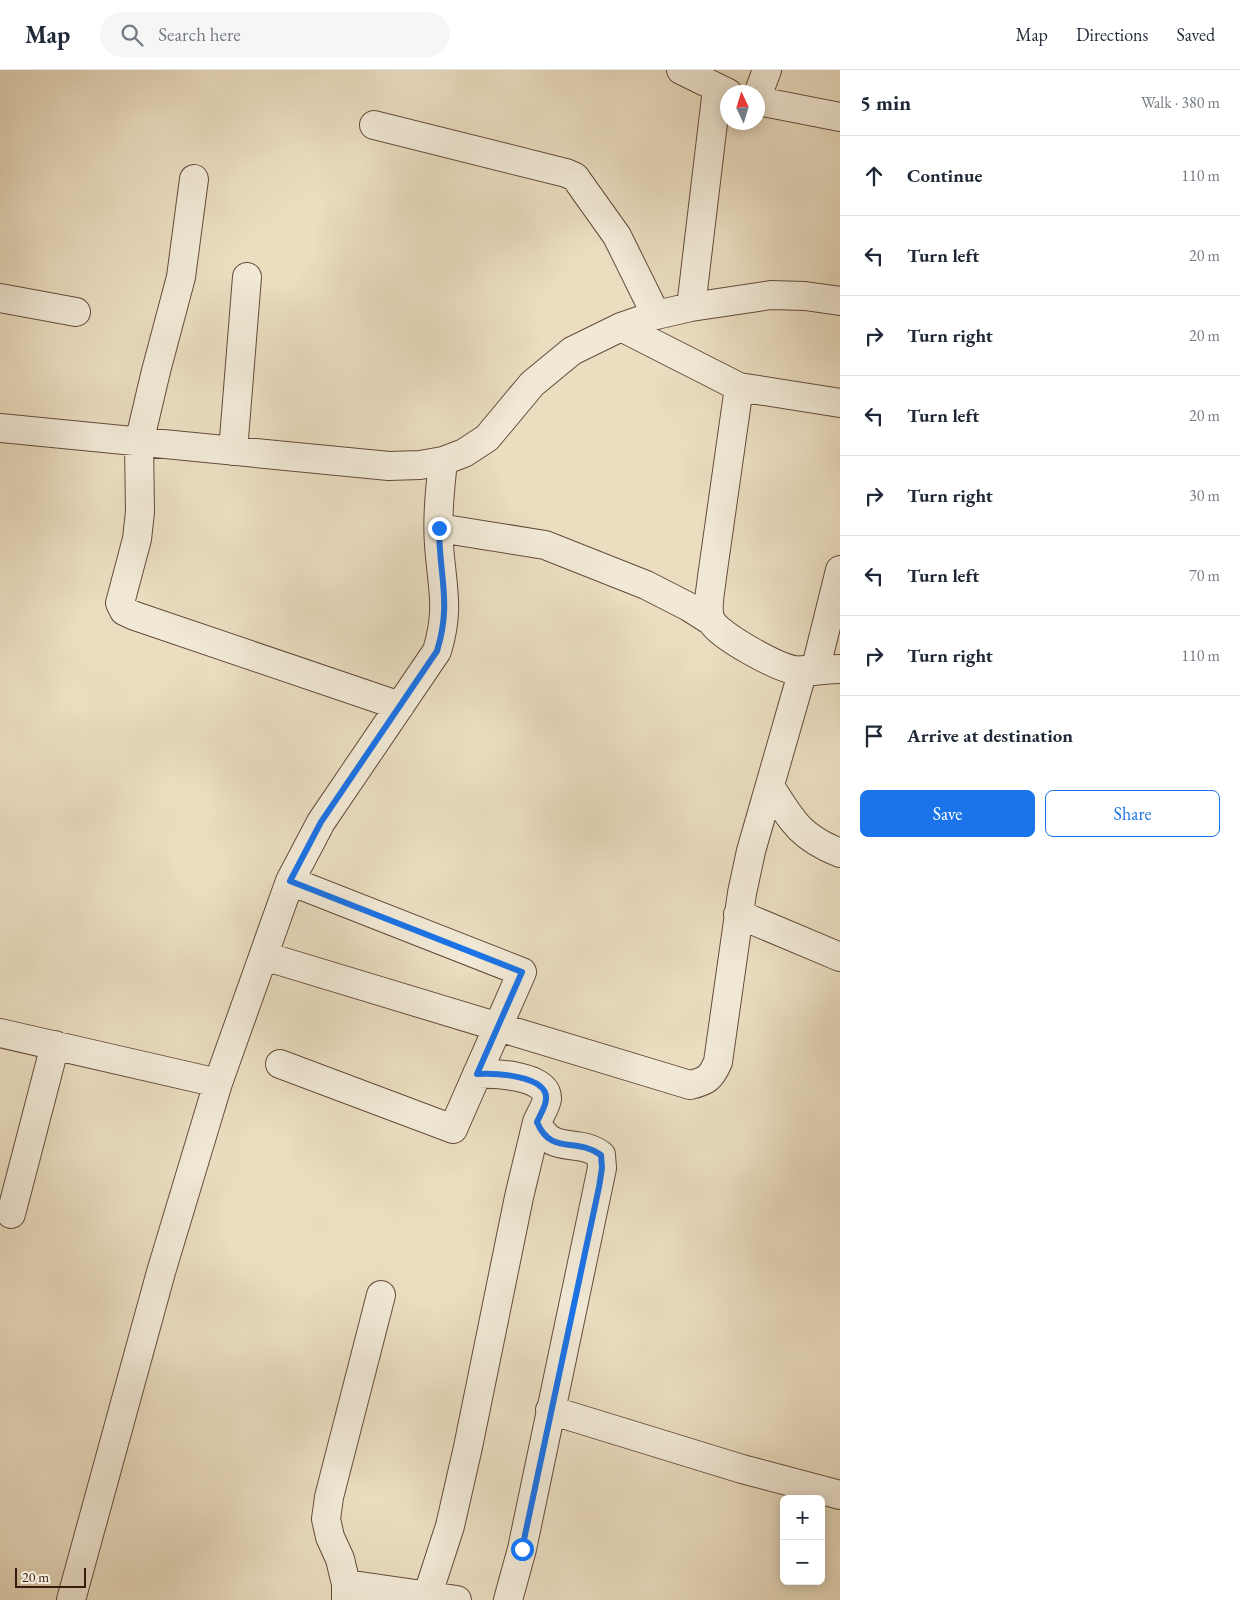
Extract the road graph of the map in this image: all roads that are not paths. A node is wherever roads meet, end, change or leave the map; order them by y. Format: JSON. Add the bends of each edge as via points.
{"nodes":[{"id":1,"x":681,"y":70,"type":"edge"},
{"id":2,"x":767,"y":70,"type":"edge"},
{"id":3,"x":761,"y":85,"type":"edge"},
{"id":4,"x":720,"y":90,"type":"edge"},
{"id":5,"x":765,"y":102,"type":"edge"},
{"id":6,"x":720,"y":105,"type":"edge"},
{"id":7,"x":840,"y":117,"type":"edge"},
{"id":8,"x":374,"y":125,"type":"dead end"},
{"id":9,"x":194,"y":179,"type":"dead end"},
{"id":10,"x":247,"y":277,"type":"dead end"},
{"id":11,"x":0,"y":298,"type":"edge"},
{"id":12,"x":840,"y":301,"type":"edge"},
{"id":13,"x":691,"y":307,"type":"junction"},
{"id":14,"x":76,"y":312,"type":"dead end"},
{"id":15,"x":656,"y":315,"type":"junction"},
{"id":16,"x":621,"y":327,"type":"junction"},
{"id":17,"x":739,"y":387,"type":"junction"},
{"id":18,"x":840,"y":404,"type":"edge"},
{"id":19,"x":0,"y":428,"type":"edge"},
{"id":20,"x":139,"y":443,"type":"junction"},
{"id":21,"x":232,"y":452,"type":"junction"},
{"id":22,"x":443,"y":461,"type":"junction"},
{"id":23,"x":439,"y":528,"type":"junction"},
{"id":24,"x":840,"y":570,"type":"edge"},
{"id":25,"x":711,"y":621,"type":"junction"},
{"id":26,"x":819,"y":670,"type":"edge"},
{"id":27,"x":400,"y":706,"type":"junction"},
{"id":28,"x":770,"y":786,"type":"junction"},
{"id":29,"x":840,"y":853,"type":"edge"},
{"id":30,"x":290,"y":881,"type":"junction"},
{"id":31,"x":738,"y":914,"type":"junction"},
{"id":32,"x":264,"y":956,"type":"junction"},
{"id":33,"x":840,"y":957,"type":"edge"},
{"id":34,"x":498,"y":1028,"type":"junction"},
{"id":35,"x":0,"y":1033,"type":"edge"},
{"id":36,"x":55,"y":1046,"type":"junction"},
{"id":37,"x":280,"y":1064,"type":"dead end"},
{"id":38,"x":477,"y":1074,"type":"junction"},
{"id":39,"x":218,"y":1083,"type":"junction"},
{"id":40,"x":537,"y":1122,"type":"junction"},
{"id":41,"x":11,"y":1214,"type":"dead end"},
{"id":42,"x":382,"y":1295,"type":"dead end"},
{"id":43,"x":550,"y":1410,"type":"junction"},
{"id":44,"x":840,"y":1495,"type":"edge"},
{"id":45,"x":346,"y":1592,"type":"edge"},
{"id":46,"x":427,"y":1598,"type":"edge"},
{"id":47,"x":71,"y":1600,"type":"edge"},
{"id":48,"x":457,"y":1600,"type":"edge"},
{"id":49,"x":508,"y":1600,"type":"edge"}],
"edges":[{"from":1,"to":4,"type":"street"},
{"from":2,"to":3,"type":"street"},
{"from":5,"to":7,"type":"street"},
{"from":6,"to":13,"type":"street"},
{"from":8,"to":15,"type":"street","via":[[575,177],[617,236]]},
{"from":9,"to":20,"type":"street","via":[[182,277]]},
{"from":10,"to":21,"type":"street"},
{"from":11,"to":14,"type":"street"},
{"from":12,"to":13,"type":"street","via":[[771,295]]},
{"from":13,"to":15,"type":"street"},
{"from":15,"to":16,"type":"street"},
{"from":16,"to":17,"type":"street"},
{"from":16,"to":22,"type":"street","via":[[572,351],[532,384],[487,438],[464,453]]},
{"from":17,"to":18,"type":"street"},
{"from":17,"to":25,"type":"street","via":[[712,577]]},
{"from":19,"to":20,"type":"street"},
{"from":20,"to":21,"type":"street"},
{"from":20,"to":27,"type":"street","via":[[140,512],[137,539],[121,593],[124,611]]},
{"from":21,"to":22,"type":"street","via":[[389,466]]},
{"from":22,"to":23,"type":"street"},
{"from":23,"to":25,"type":"street","via":[[545,545],[646,585]]},
{"from":23,"to":27,"type":"street","via":[[446,604],[444,627],[437,651]]},
{"from":24,"to":26,"type":"street"},
{"from":25,"to":26,"type":"street","via":[[718,630],[776,665]]},
{"from":26,"to":28,"type":"street"},
{"from":27,"to":30,"type":"street","via":[[321,822]]},
{"from":28,"to":29,"type":"street","via":[[798,828],[810,839]]},
{"from":28,"to":31,"type":"street","via":[[751,851]]},
{"from":30,"to":32,"type":"street"},
{"from":30,"to":34,"type":"street","via":[[522,972]]},
{"from":31,"to":33,"type":"street"},
{"from":31,"to":34,"type":"street","via":[[718,1062],[712,1077],[704,1082],[690,1084]]},
{"from":32,"to":34,"type":"street"},
{"from":32,"to":39,"type":"street"},
{"from":34,"to":38,"type":"street"},
{"from":35,"to":36,"type":"street"},
{"from":36,"to":39,"type":"street"},
{"from":36,"to":41,"type":"street"},
{"from":37,"to":38,"type":"street","via":[[453,1129]]},
{"from":38,"to":40,"type":"street","via":[[504,1075],[535,1082],[543,1088],[546,1099]]},
{"from":39,"to":47,"type":"street"},
{"from":40,"to":43,"type":"street","via":[[550,1141],[592,1149],[601,1155],[602,1168]]},
{"from":40,"to":46,"type":"street","via":[[450,1526]]},
{"from":42,"to":45,"type":"street","via":[[326,1519],[340,1559]]},
{"from":43,"to":44,"type":"street","via":[[742,1469]]},
{"from":43,"to":49,"type":"street","via":[[522,1549]]},
{"from":45,"to":46,"type":"street"},
{"from":46,"to":48,"type":"street"}]}
